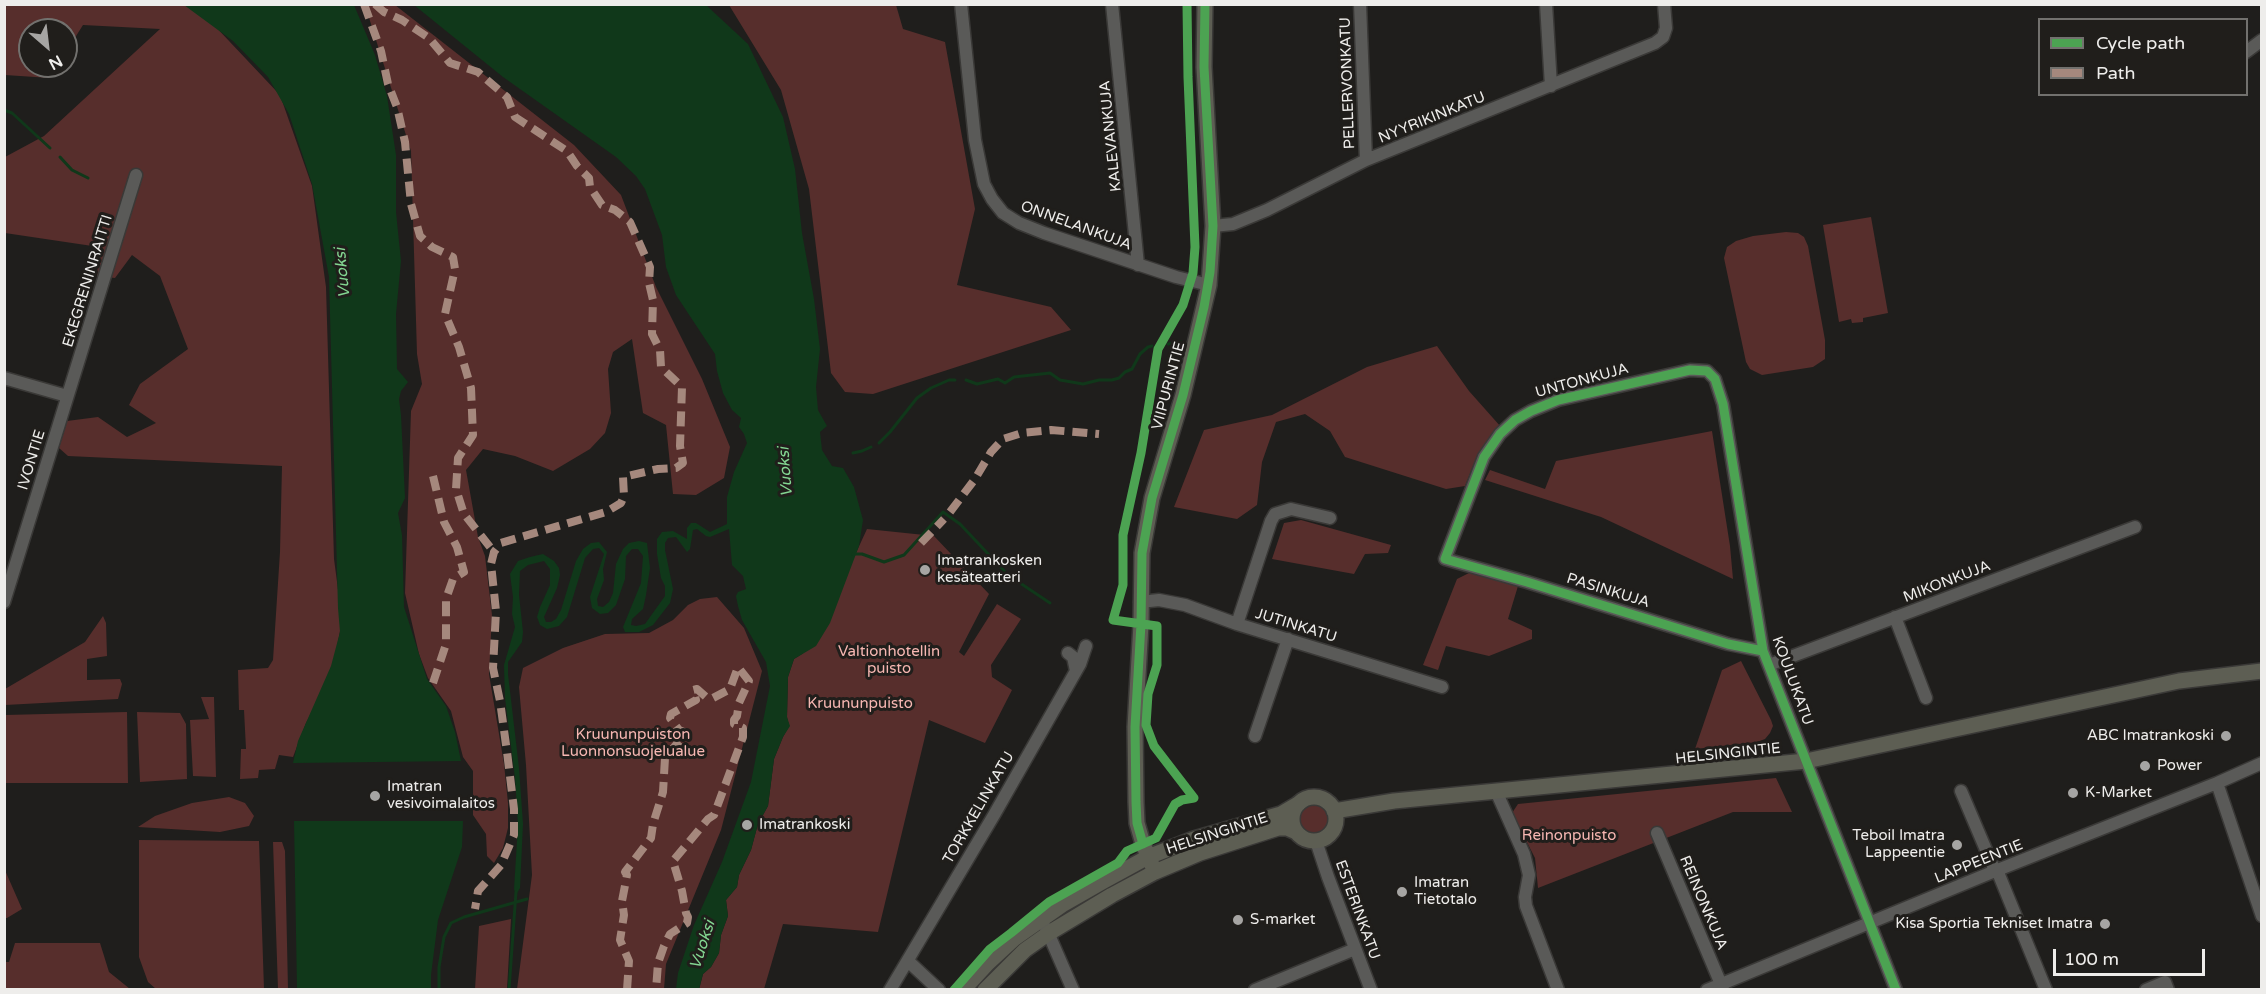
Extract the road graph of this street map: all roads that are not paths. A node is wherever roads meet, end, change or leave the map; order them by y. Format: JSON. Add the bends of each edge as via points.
{"nodes":[{"id":1,"x":961,"y":4,"type":"edge"},
{"id":2,"x":1112,"y":4,"type":"edge"},
{"id":3,"x":1205,"y":4,"type":"edge"},
{"id":4,"x":1360,"y":4,"type":"edge"},
{"id":5,"x":1546,"y":4,"type":"edge"},
{"id":6,"x":1664,"y":4,"type":"edge"},
{"id":7,"x":2262,"y":40,"type":"edge"},
{"id":8,"x":2248,"y":51,"type":"edge"},
{"id":9,"x":1551,"y":86,"type":"junction"},
{"id":10,"x":1366,"y":160,"type":"junction"},
{"id":11,"x":136,"y":175,"type":"dead end"},
{"id":12,"x":1213,"y":226,"type":"junction"},
{"id":13,"x":1138,"y":265,"type":"junction"},
{"id":14,"x":1209,"y":285,"type":"junction"},
{"id":15,"x":1707,"y":371,"type":"joint"},
{"id":16,"x":4,"y":378,"type":"edge"},
{"id":17,"x":67,"y":396,"type":"junction"},
{"id":18,"x":1330,"y":518,"type":"dead end"},
{"id":19,"x":2135,"y":527,"type":"dead end"},
{"id":20,"x":1445,"y":559,"type":"joint"},
{"id":21,"x":4,"y":602,"type":"edge"},
{"id":22,"x":1140,"y":602,"type":"junction"},
{"id":23,"x":1895,"y":617,"type":"junction"},
{"id":24,"x":1237,"y":624,"type":"junction"},
{"id":25,"x":1288,"y":639,"type":"junction"},
{"id":26,"x":1086,"y":646,"type":"dead end"},
{"id":27,"x":1763,"y":651,"type":"junction"},
{"id":28,"x":1068,"y":653,"type":"dead end"},
{"id":29,"x":1769,"y":665,"type":"junction"},
{"id":30,"x":1076,"y":671,"type":"junction"},
{"id":31,"x":2262,"y":671,"type":"edge"},
{"id":32,"x":1442,"y":687,"type":"dead end"},
{"id":33,"x":1926,"y":698,"type":"dead end"},
{"id":34,"x":1255,"y":736,"type":"dead end"},
{"id":35,"x":1806,"y":761,"type":"junction"},
{"id":36,"x":2262,"y":763,"type":"edge"},
{"id":37,"x":2217,"y":783,"type":"junction"},
{"id":38,"x":1496,"y":791,"type":"junction"},
{"id":39,"x":1961,"y":791,"type":"dead end"},
{"id":40,"x":1298,"y":804,"type":"junction"},
{"id":41,"x":1334,"y":811,"type":"junction"},
{"id":42,"x":1296,"y":832,"type":"junction"},
{"id":43,"x":1657,"y":833,"type":"dead end"},
{"id":44,"x":1316,"y":841,"type":"junction"},
{"id":45,"x":1148,"y":857,"type":"junction"},
{"id":46,"x":1996,"y":871,"type":"junction"},
{"id":47,"x":1155,"y":872,"type":"junction"},
{"id":48,"x":2262,"y":916,"type":"edge"},
{"id":49,"x":1040,"y":920,"type":"junction"},
{"id":50,"x":1870,"y":923,"type":"junction"},
{"id":51,"x":1049,"y":933,"type":"junction"},
{"id":52,"x":1355,"y":949,"type":"junction"},
{"id":53,"x":908,"y":962,"type":"junction"},
{"id":54,"x":1722,"y":987,"type":"edge"},
{"id":55,"x":890,"y":990,"type":"edge"},
{"id":56,"x":939,"y":990,"type":"edge"},
{"id":57,"x":963,"y":990,"type":"edge"},
{"id":58,"x":985,"y":990,"type":"edge"},
{"id":59,"x":1073,"y":990,"type":"edge"},
{"id":60,"x":1255,"y":990,"type":"edge"},
{"id":61,"x":1371,"y":990,"type":"edge"},
{"id":62,"x":1558,"y":990,"type":"edge"},
{"id":63,"x":1707,"y":990,"type":"edge"},
{"id":64,"x":1896,"y":990,"type":"edge"},
{"id":65,"x":2046,"y":990,"type":"edge"},
{"id":66,"x":2146,"y":990,"type":"edge"},
{"id":67,"x":2168,"y":990,"type":"edge"}],
"edges":[{"from":1,"to":13,"type":"street","name":"ONNELANKUJA","via":[[975,140],[984,184],[992,200],[1019,223]]},
{"from":2,"to":13,"type":"street","name":"KALEVANKUJA"},
{"from":3,"to":12,"type":"main road","name":"VIIPURINTIE","via":[[1204,67]]},
{"from":4,"to":10,"type":"street","name":"PELLERVONKATU"},
{"from":5,"to":9,"type":"street"},
{"from":6,"to":9,"type":"street","name":"NYYRIKINKATU","via":[[1663,37],[1655,43]]},
{"from":7,"to":8,"type":"street"},
{"from":9,"to":10,"type":"street","name":"NYYRIKINKATU"},
{"from":10,"to":12,"type":"street","name":"NYYRIKINKATU","via":[[1267,210],[1233,224]]},
{"from":11,"to":17,"type":"street","name":"EKEGRENINRAITTI"},
{"from":12,"to":14,"type":"main road","name":"VIIPURINTIE"},
{"from":13,"to":14,"type":"street","name":"ONNELANKUJA"},
{"from":14,"to":22,"type":"main road","name":"VIIPURINTIE","via":[[1184,394],[1145,527]]},
{"from":15,"to":20,"type":"street","name":"UNTONKUJA","via":[[1690,370],[1558,400],[1515,420],[1484,457]]},
{"from":15,"to":27,"type":"street","name":"KOULUKATU","via":[[1715,379],[1723,404]]},
{"from":16,"to":17,"type":"street"},
{"from":17,"to":21,"type":"street","name":"IVONTIE"},
{"from":18,"to":24,"type":"street","via":[[1291,508],[1275,514]]},
{"from":19,"to":23,"type":"street","name":"MIKONKUJA"},
{"from":20,"to":27,"type":"street","name":"PASINKUJA","via":[[1728,644]]},
{"from":22,"to":24,"type":"street","name":"JUTINKATU","via":[[1159,600],[1185,605]]},
{"from":22,"to":45,"type":"main road","name":"VIIPURINTIE","via":[[1136,802],[1137,823]]},
{"from":23,"to":29,"type":"street","name":"MIKONKUJA"},
{"from":23,"to":33,"type":"street"},
{"from":24,"to":25,"type":"street","name":"JUTINKATU"},
{"from":25,"to":32,"type":"street","name":"JUTINKATU"},
{"from":25,"to":34,"type":"street"},
{"from":26,"to":30,"type":"street","name":"TORKKELINKATU"},
{"from":27,"to":29,"type":"street","name":"KOULUKATU"},
{"from":28,"to":30,"type":"street"},
{"from":29,"to":35,"type":"street","name":"KOULUKATU"},
{"from":30,"to":53,"type":"street","name":"TORKKELINKATU"},
{"from":31,"to":35,"type":"main road","name":"HELSINGINTIE","via":[[2179,681]]},
{"from":35,"to":38,"type":"main road","name":"HELSINGINTIE"},
{"from":35,"to":50,"type":"street","name":"KOULUKATU"},
{"from":36,"to":37,"type":"street","name":"LAPPEENTIE"},
{"from":37,"to":46,"type":"street","name":"LAPPEENTIE"},
{"from":37,"to":48,"type":"street"},
{"from":38,"to":41,"type":"main road","name":"HELSINGINTIE"},
{"from":38,"to":62,"type":"street","via":[[1524,854],[1529,875],[1526,906]]},
{"from":39,"to":46,"type":"street"},
{"from":40,"to":41,"type":"main road","via":[[1315,797],[1327,801]]},
{"from":40,"to":42,"type":"main road","via":[[1292,821]]},
{"from":40,"to":45,"type":"main road","name":"HELSINGINTIE","via":[[1281,814]]},
{"from":41,"to":44,"type":"main road","via":[[1333,830]]},
{"from":42,"to":44,"type":"main road"},
{"from":42,"to":47,"type":"main road","name":"HELSINGINTIE","via":[[1287,828],[1269,830]]},
{"from":43,"to":54,"type":"street","name":"REINONKUJA"},
{"from":44,"to":52,"type":"street","name":"ESTERINKATU"},
{"from":45,"to":47,"type":"main road","name":"VIIPURINTIE"},
{"from":45,"to":49,"type":"main road","name":"HELSINGINTIE"},
{"from":46,"to":50,"type":"street","name":"LAPPEENTIE"},
{"from":46,"to":65,"type":"street"},
{"from":47,"to":51,"type":"main road","name":"HELSINGINTIE"},
{"from":49,"to":51,"type":"street"},
{"from":49,"to":57,"type":"main road","name":"HELSINGINTIE","via":[[988,963]]},
{"from":50,"to":54,"type":"street","name":"LAPPEENTIE"},
{"from":50,"to":64,"type":"street","name":"KOULUKATU"},
{"from":51,"to":58,"type":"main road","name":"HELSINGINTIE","via":[[1025,950]]},
{"from":51,"to":59,"type":"street"},
{"from":52,"to":60,"type":"street"},
{"from":52,"to":61,"type":"street","name":"ESTERINKATU"},
{"from":53,"to":55,"type":"street","name":"TORKKELINKATU"},
{"from":53,"to":56,"type":"street"},
{"from":54,"to":63,"type":"street","name":"LAPPEENTIE"},
{"from":66,"to":67,"type":"street","via":[[2165,982]]}]}
